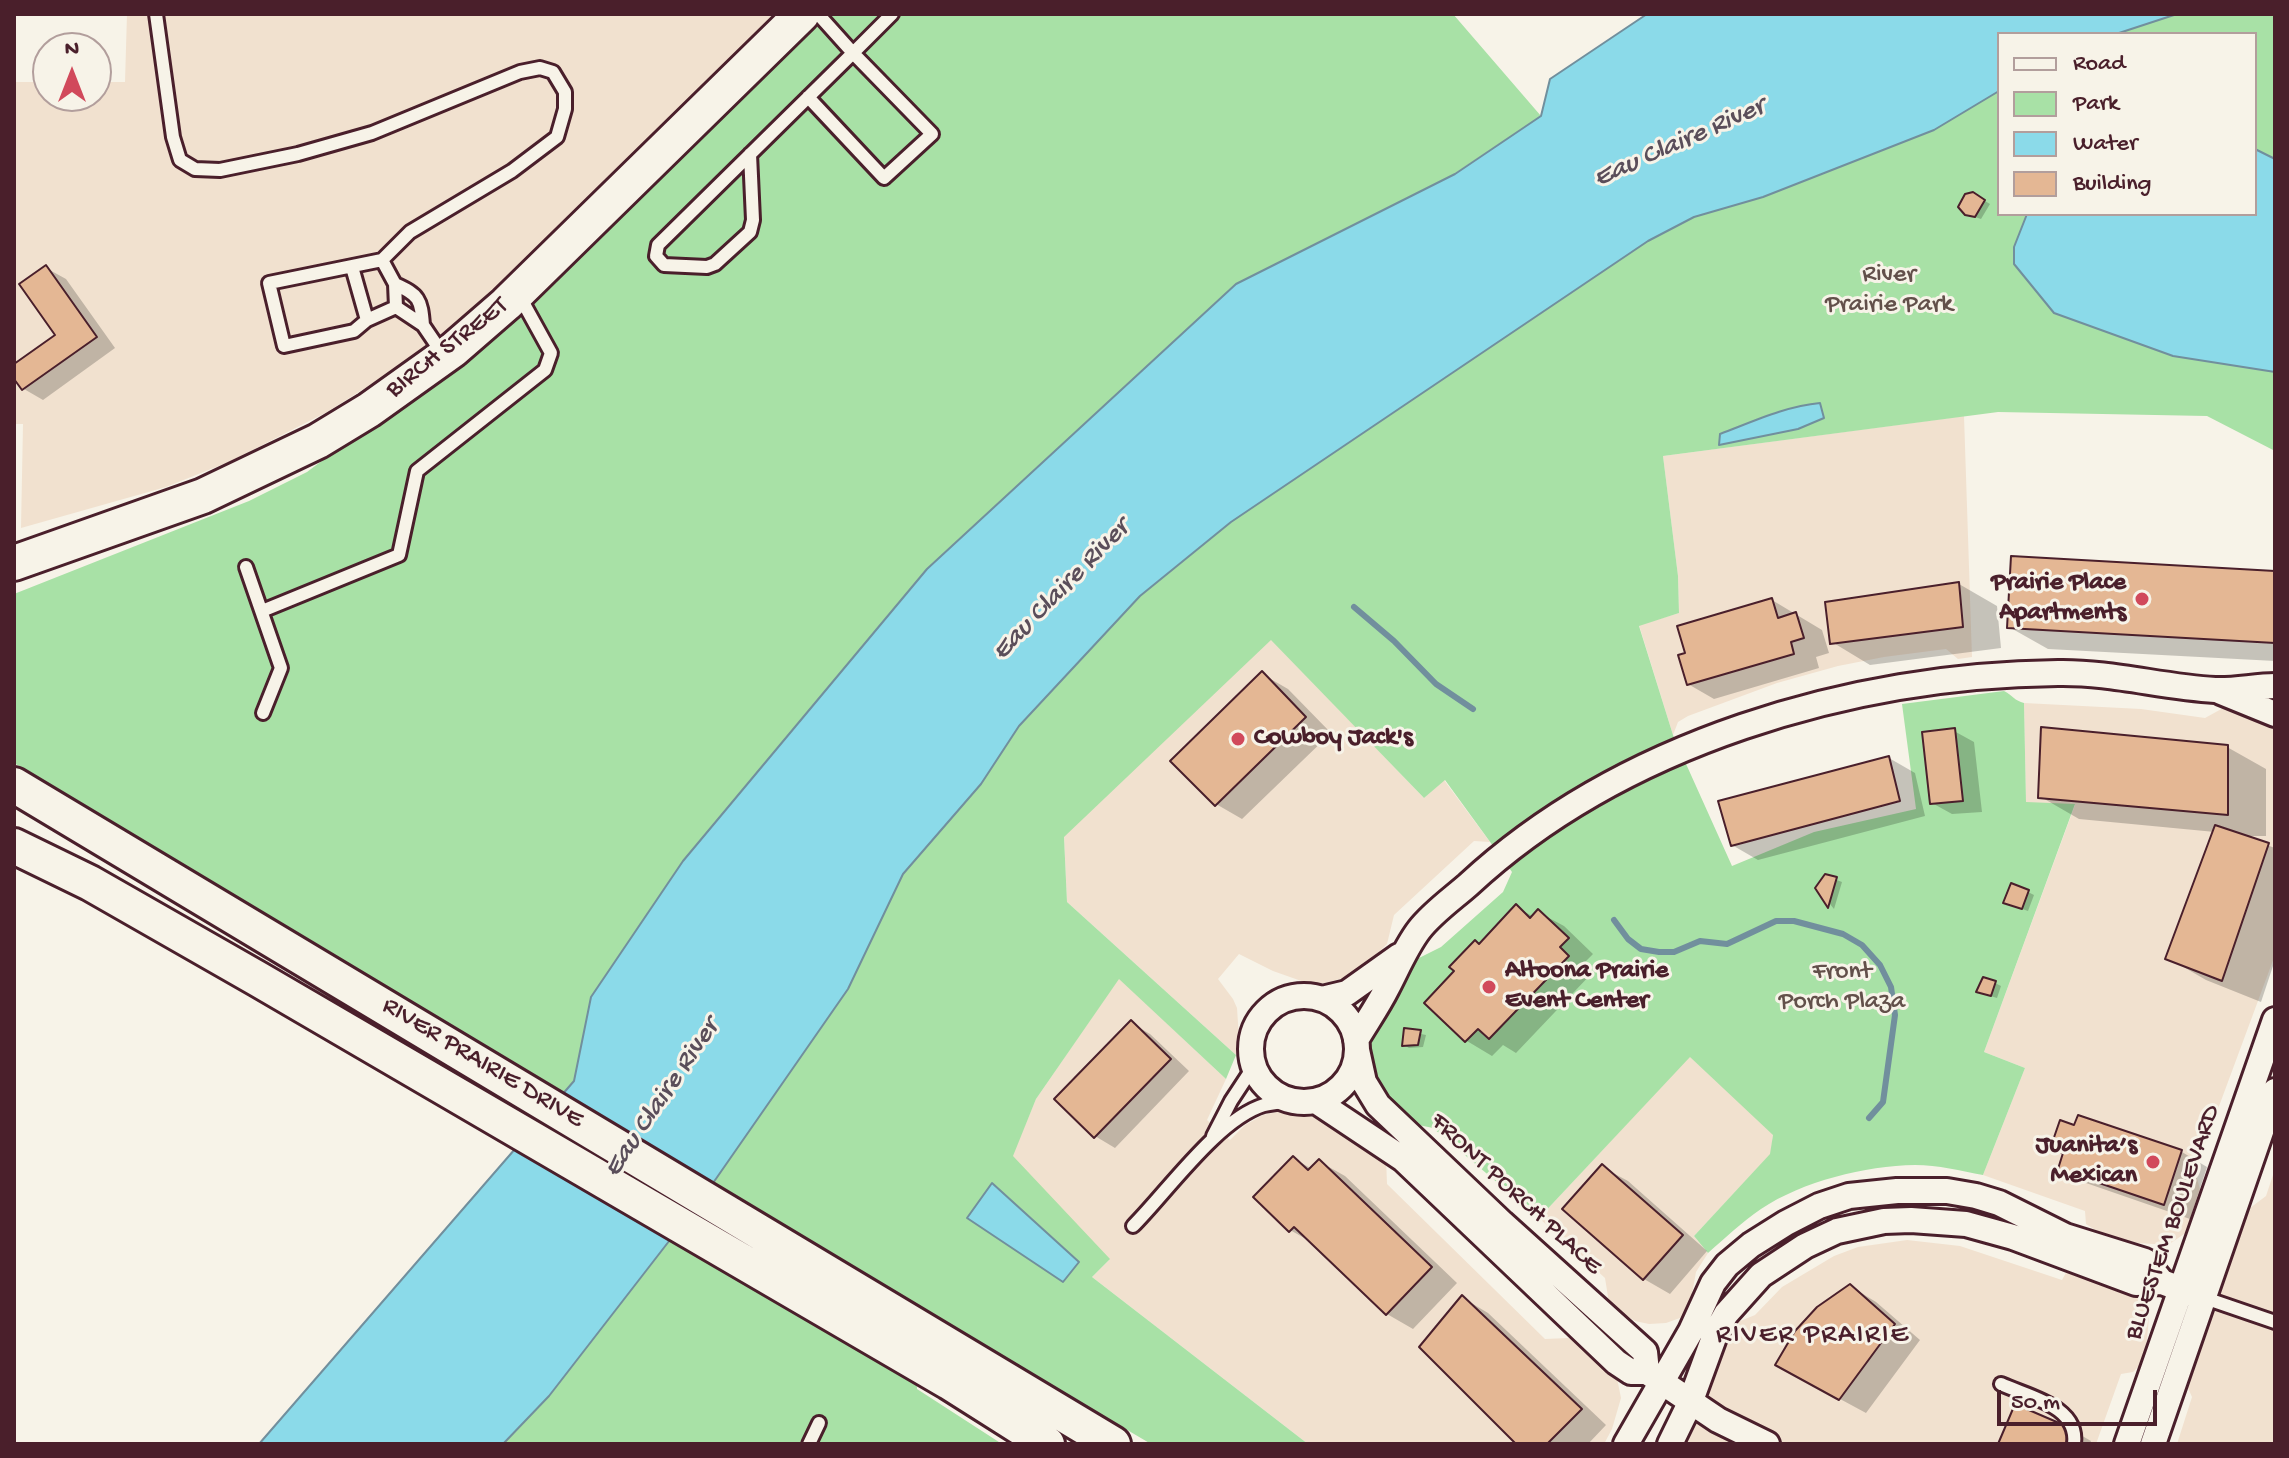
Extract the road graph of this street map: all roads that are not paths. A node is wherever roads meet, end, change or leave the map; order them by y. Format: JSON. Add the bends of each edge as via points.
{"nodes":[{"id":1,"x":156,"y":14,"type":"edge"},
{"id":2,"x":802,"y":14,"type":"edge"},
{"id":3,"x":818,"y":14,"type":"edge"},
{"id":4,"x":892,"y":14,"type":"edge"},
{"id":5,"x":853,"y":53,"type":"junction"},
{"id":6,"x":808,"y":97,"type":"junction"},
{"id":7,"x":750,"y":154,"type":"junction"},
{"id":8,"x":382,"y":260,"type":"junction"},
{"id":9,"x":352,"y":267,"type":"junction"},
{"id":10,"x":395,"y":284,"type":"junction"},
{"id":11,"x":518,"y":293,"type":"junction"},
{"id":12,"x":396,"y":307,"type":"junction"},
{"id":13,"x":367,"y":320,"type":"junction"},
{"id":14,"x":423,"y":325,"type":"junction"},
{"id":15,"x":445,"y":356,"type":"junction"},
{"id":16,"x":14,"y":563,"type":"edge"},
{"id":17,"x":246,"y":567,"type":"dead end"},
{"id":18,"x":262,"y":611,"type":"junction"},
{"id":19,"x":2275,"y":686,"type":"edge"},
{"id":20,"x":2215,"y":690,"type":"junction"},
{"id":21,"x":263,"y":713,"type":"dead end"},
{"id":22,"x":2275,"y":714,"type":"edge"},
{"id":23,"x":18,"y":791,"type":"edge"},
{"id":24,"x":14,"y":846,"type":"edge"},
{"id":25,"x":1408,"y":949,"type":"junction"},
{"id":26,"x":1322,"y":999,"type":"junction"},
{"id":27,"x":2275,"y":1020,"type":"edge"},
{"id":28,"x":1357,"y":1045,"type":"junction"},
{"id":29,"x":1254,"y":1066,"type":"junction"},
{"id":30,"x":2275,"y":1091,"type":"edge"},
{"id":31,"x":1306,"y":1101,"type":"junction"},
{"id":32,"x":1209,"y":1143,"type":"junction"},
{"id":33,"x":1133,"y":1226,"type":"dead end"},
{"id":34,"x":2171,"y":1286,"type":"junction"},
{"id":35,"x":2205,"y":1298,"type":"junction"},
{"id":36,"x":2275,"y":1322,"type":"edge"},
{"id":37,"x":957,"y":1369,"type":"junction"},
{"id":38,"x":1654,"y":1377,"type":"junction"},
{"id":39,"x":2001,"y":1384,"type":"dead end"},
{"id":40,"x":1690,"y":1403,"type":"junction"},
{"id":41,"x":819,"y":1423,"type":"dead end"},
{"id":42,"x":809,"y":1444,"type":"edge"},
{"id":43,"x":1047,"y":1444,"type":"edge"},
{"id":44,"x":1113,"y":1444,"type":"edge"},
{"id":45,"x":1626,"y":1444,"type":"edge"},
{"id":46,"x":1670,"y":1444,"type":"edge"},
{"id":47,"x":1767,"y":1444,"type":"edge"},
{"id":48,"x":2074,"y":1444,"type":"edge"},
{"id":49,"x":2127,"y":1444,"type":"edge"},
{"id":50,"x":2153,"y":1444,"type":"edge"}],
"edges":[{"from":1,"to":8,"type":"lane","via":[[173,137],[180,160],[195,169],[220,170],[298,154],[372,133],[520,72],[553,72],[565,92],[557,137],[512,171],[410,232]]},
{"from":2,"to":11,"type":"main road","name":"BIRCH STREET"},
{"from":3,"to":5,"type":"lane"},
{"from":4,"to":5,"type":"lane"},
{"from":5,"to":6,"type":"lane"},
{"from":5,"to":6,"type":"lane","via":[[932,134],[884,178]]},
{"from":6,"to":7,"type":"lane"},
{"from":7,"to":7,"type":"lane","via":[[658,245],[656,256],[664,265],[715,264],[750,232]]},
{"from":8,"to":9,"type":"lane"},
{"from":8,"to":10,"type":"lane"},
{"from":9,"to":13,"type":"lane"},
{"from":9,"to":13,"type":"lane","via":[[269,283],[284,346],[354,331]]},
{"from":10,"to":12,"type":"lane"},
{"from":10,"to":14,"type":"lane","via":[[421,302]]},
{"from":11,"to":15,"type":"main road","name":"BIRCH STREET"},
{"from":11,"to":18,"type":"lane","via":[[551,353],[545,370],[417,471],[399,555]]},
{"from":12,"to":13,"type":"lane"},
{"from":12,"to":14,"type":"lane"},
{"from":14,"to":15,"type":"lane"},
{"from":15,"to":16,"type":"main road","name":"BIRCH STREET","via":[[369,410],[262,469],[203,496]]},
{"from":17,"to":18,"type":"lane"},
{"from":18,"to":21,"type":"lane","via":[[281,668]]},
{"from":19,"to":20,"type":"street"},
{"from":20,"to":22,"type":"street"},
{"from":20,"to":25,"type":"street","via":[[2097,674],[2024,675],[1872,693],[1752,724],[1658,760],[1531,831],[1420,929]]},
{"from":23,"to":37,"type":"main road","name":"RIVER PRAIRIE DRIVE","via":[[279,942]]},
{"from":24,"to":37,"type":"main road","name":"RIVER PRAIRIE DRIVE","via":[[90,883]]},
{"from":25,"to":26,"type":"street","via":[[1356,988]]},
{"from":25,"to":28,"type":"street"},
{"from":26,"to":28,"type":"street","name":"FRONT PORCH PLACE","via":[[1345,1016]]},
{"from":26,"to":29,"type":"street","via":[[1296,997],[1269,1010],[1253,1035]]},
{"from":27,"to":34,"type":"street","name":"BLUESTEM BOULEVARD"},
{"from":28,"to":31,"type":"street","via":[[1354,1068],[1345,1082],[1332,1094]]},
{"from":28,"to":38,"type":"street","name":"FRONT PORCH PLACE","via":[[1369,1095],[1385,1113],[1645,1352]]},
{"from":29,"to":31,"type":"street","name":"FRONT PORCH PLACE","via":[[1270,1089]]},
{"from":29,"to":32,"type":"lane"},
{"from":30,"to":35,"type":"street","name":"BLUESTEM BOULEVARD"},
{"from":31,"to":32,"type":"lane","via":[[1263,1106]]},
{"from":31,"to":38,"type":"street","name":"FRONT PORCH PLACE","via":[[1403,1159],[1605,1353],[1631,1372]]},
{"from":32,"to":33,"type":"lane"},
{"from":34,"to":35,"type":"street"},
{"from":34,"to":38,"type":"street","via":[[2145,1261],[2065,1236],[1976,1196],[1947,1191],[1849,1196],[1786,1223],[1727,1265],[1691,1331]]},
{"from":34,"to":40,"type":"street","via":[[2136,1283],[1966,1224],[1884,1221],[1837,1231],[1781,1260],[1743,1293],[1716,1332]]},
{"from":34,"to":49,"type":"street","name":"BLUESTEM BOULEVARD"},
{"from":35,"to":36,"type":"lane"},
{"from":35,"to":50,"type":"street","name":"BLUESTEM BOULEVARD"},
{"from":37,"to":43,"type":"main road","name":"RIVER PRAIRIE DRIVE"},
{"from":37,"to":44,"type":"main road","name":"RIVER PRAIRIE DRIVE"},
{"from":38,"to":40,"type":"street","name":"FRONT PORCH PLACE"},
{"from":38,"to":45,"type":"street"},
{"from":39,"to":48,"type":"lane","via":[[2065,1413],[2073,1423]]},
{"from":40,"to":46,"type":"street"},
{"from":40,"to":47,"type":"street","name":"FRONT PORCH PLACE"},
{"from":41,"to":42,"type":"lane"}]}
